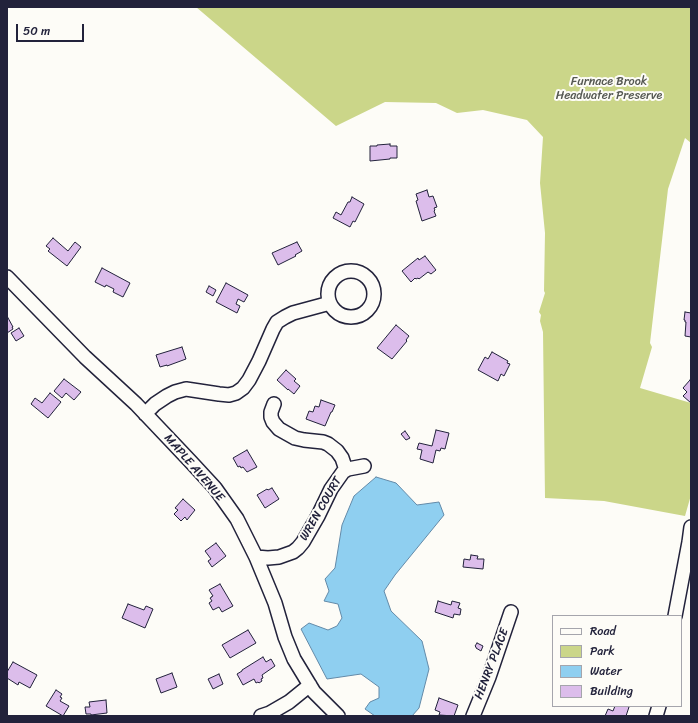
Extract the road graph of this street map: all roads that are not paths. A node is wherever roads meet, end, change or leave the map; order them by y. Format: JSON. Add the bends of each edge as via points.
{"nodes":[{"id":1,"x":7,"y":277,"type":"edge"},
{"id":2,"x":330,"y":303,"type":"dead end"},
{"id":3,"x":274,"y":404,"type":"dead end"},
{"id":4,"x":146,"y":414,"type":"junction"},
{"id":5,"x":364,"y":466,"type":"dead end"},
{"id":6,"x":346,"y":470,"type":"junction"},
{"id":7,"x":691,"y":527,"type":"edge"},
{"id":8,"x":256,"y":557,"type":"junction"},
{"id":9,"x":511,"y":612,"type":"dead end"},
{"id":10,"x":675,"y":615,"type":"edge"},
{"id":11,"x":310,"y":685,"type":"junction"},
{"id":12,"x":261,"y":716,"type":"edge"},
{"id":13,"x":338,"y":716,"type":"edge"},
{"id":14,"x":472,"y":716,"type":"edge"}],
"edges":[{"from":1,"to":4,"type":"street","name":"MAPLE AVENUE","via":[[85,357]]},
{"from":2,"to":4,"type":"street","via":[[293,313],[278,322],[249,380],[236,393],[229,395],[186,390],[175,392],[155,404]]},
{"from":3,"to":6,"type":"street","via":[[271,416],[279,429],[295,438],[328,444],[342,458]]},
{"from":4,"to":8,"type":"street","name":"MAPLE AVENUE","via":[[215,488],[237,519]]},
{"from":5,"to":6,"type":"street","name":"WREN COURT"},
{"from":6,"to":8,"type":"street","name":"WREN COURT","via":[[331,489],[298,548],[279,556]]},
{"from":7,"to":10,"type":"street"},
{"from":8,"to":11,"type":"street","name":"MAPLE AVENUE","via":[[294,659]]},
{"from":9,"to":14,"type":"street","name":"HENRY PLACE","via":[[489,677]]},
{"from":11,"to":12,"type":"street","via":[[289,702]]},
{"from":11,"to":13,"type":"street","name":"MAPLE AVENUE"}]}
